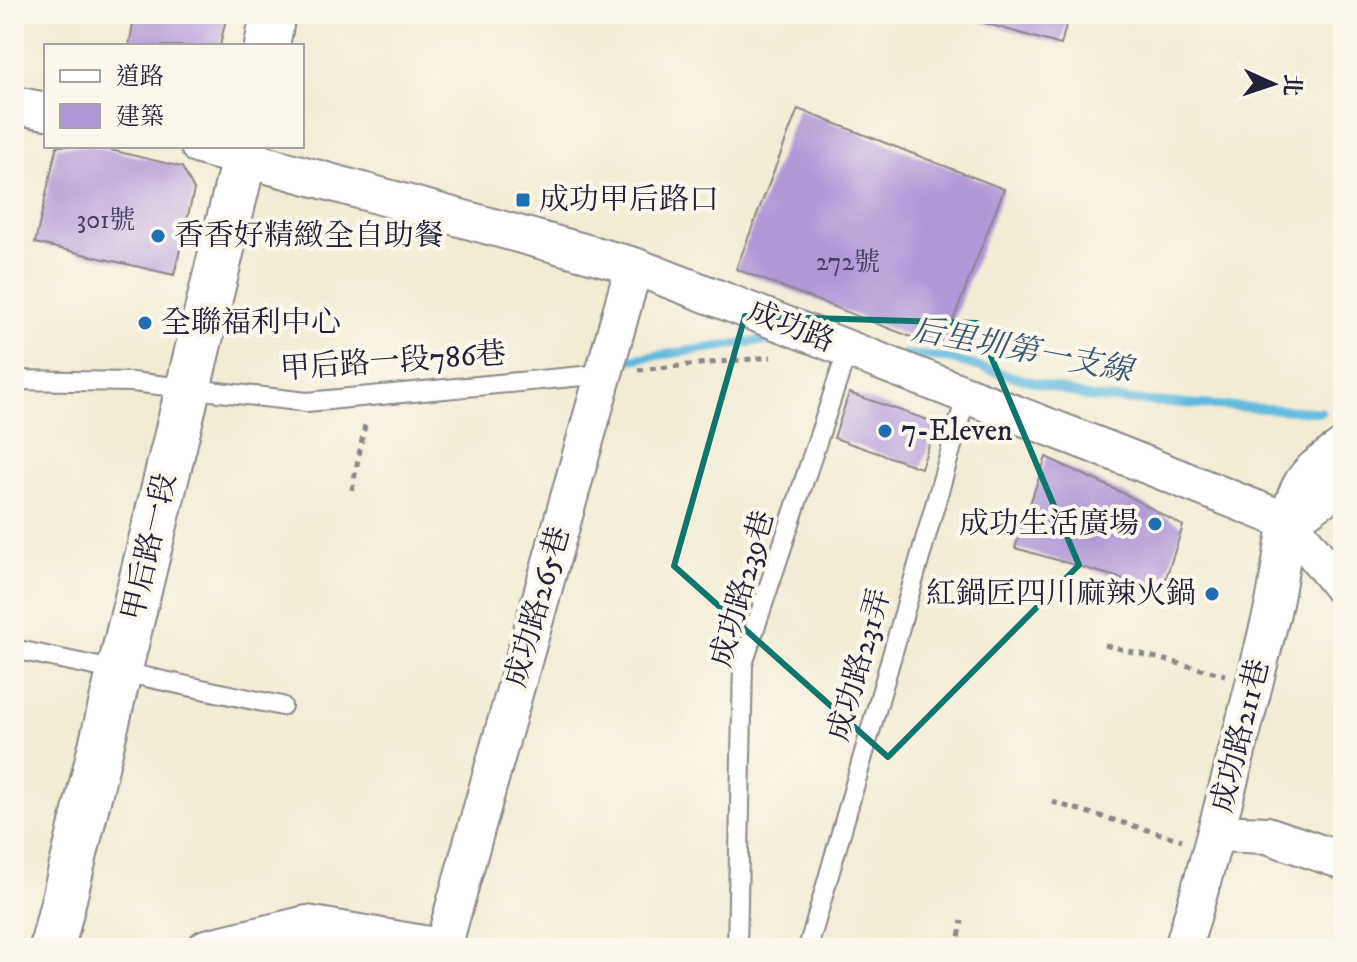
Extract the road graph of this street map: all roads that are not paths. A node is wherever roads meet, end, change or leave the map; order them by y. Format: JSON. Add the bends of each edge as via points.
{"nodes":[{"id":1,"x":273,"y":14,"type":"edge"},
{"id":2,"x":267,"y":44,"type":"edge"},
{"id":3,"x":14,"y":105,"type":"edge"},
{"id":4,"x":44,"y":111,"type":"edge"},
{"id":5,"x":212,"y":148,"type":"edge"},
{"id":6,"x":246,"y":153,"type":"edge"},
{"id":7,"x":634,"y":266,"type":"junction"},
{"id":8,"x":848,"y":349,"type":"junction"},
{"id":9,"x":604,"y":374,"type":"junction"},
{"id":10,"x":14,"y":380,"type":"edge"},
{"id":11,"x":186,"y":391,"type":"junction"},
{"id":12,"x":966,"y":397,"type":"junction"},
{"id":13,"x":1343,"y":447,"type":"edge"},
{"id":14,"x":1343,"y":484,"type":"edge"},
{"id":15,"x":1289,"y":522,"type":"junction"},
{"id":16,"x":1343,"y":589,"type":"edge"},
{"id":17,"x":14,"y":649,"type":"edge"},
{"id":18,"x":121,"y":672,"type":"junction"},
{"id":19,"x":282,"y":706,"type":"dead end"},
{"id":20,"x":1215,"y":841,"type":"junction"},
{"id":21,"x":1343,"y":861,"type":"edge"},
{"id":22,"x":227,"y":945,"type":"edge"},
{"id":23,"x":52,"y":948,"type":"edge"},
{"id":24,"x":445,"y":948,"type":"edge"},
{"id":25,"x":737,"y":948,"type":"edge"},
{"id":26,"x":808,"y":948,"type":"edge"},
{"id":27,"x":1183,"y":948,"type":"edge"}],
"edges":[{"from":1,"to":2,"type":"main road"},
{"from":3,"to":4,"type":"street"},
{"from":5,"to":6,"type":"street","name":"成功路"},
{"from":6,"to":7,"type":"street","name":"成功路"},
{"from":6,"to":11,"type":"main road","name":"甲后路一段"},
{"from":7,"to":8,"type":"street","name":"成功路"},
{"from":7,"to":9,"type":"street","name":"成功路265巷"},
{"from":8,"to":12,"type":"street","name":"成功路"},
{"from":8,"to":25,"type":"lane","name":"成功路239巷","via":[[743,664]]},
{"from":9,"to":11,"type":"lane","name":"甲后路一段786巷","via":[[307,402]]},
{"from":9,"to":24,"type":"street","name":"成功路265巷"},
{"from":10,"to":11,"type":"lane","name":"甲后路一段786巷","via":[[132,382]]},
{"from":11,"to":18,"type":"main road","name":"甲后路一段"},
{"from":12,"to":15,"type":"street","name":"成功路"},
{"from":12,"to":26,"type":"lane","name":"成功路231弄"},
{"from":13,"to":15,"type":"street","name":"成功路211巷","via":[[1307,474]]},
{"from":14,"to":15,"type":"street"},
{"from":15,"to":16,"type":"street","name":"成功路"},
{"from":15,"to":20,"type":"street","name":"成功路211巷","via":[[1281,578]]},
{"from":17,"to":18,"type":"lane"},
{"from":18,"to":19,"type":"lane"},
{"from":18,"to":23,"type":"main road","name":"甲后路一段"},
{"from":20,"to":21,"type":"street","via":[[1267,835]]},
{"from":20,"to":27,"type":"street","name":"成功路211巷"},
{"from":22,"to":24,"type":"street","via":[[307,924]]}]}
